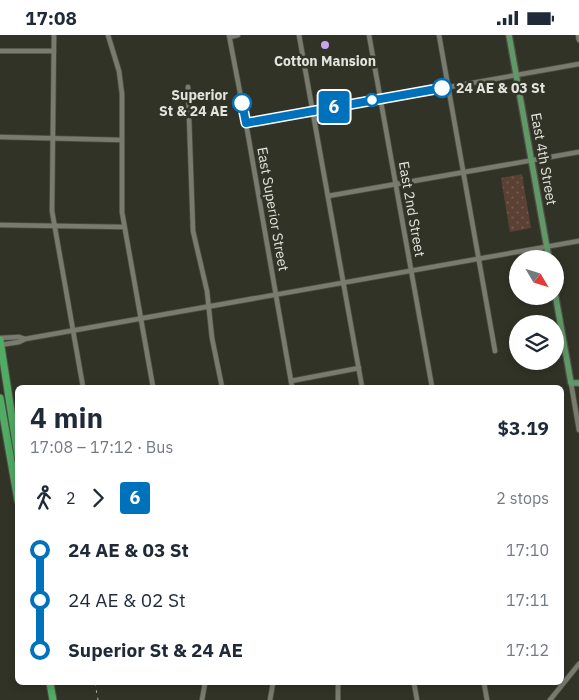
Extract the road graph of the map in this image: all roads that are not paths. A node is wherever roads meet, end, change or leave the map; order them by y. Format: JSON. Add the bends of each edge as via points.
{"nodes":[{"id":1,"x":54,"y":35,"type":"edge"},
{"id":2,"x":108,"y":35,"type":"edge"},
{"id":3,"x":238,"y":35,"type":"edge"},
{"id":4,"x":299,"y":35,"type":"edge"},
{"id":5,"x":369,"y":35,"type":"edge"},
{"id":6,"x":439,"y":35,"type":"edge"},
{"id":7,"x":509,"y":35,"type":"edge"},
{"id":8,"x":578,"y":35,"type":"edge"},
{"id":9,"x":229,"y":36,"type":"edge"},
{"id":10,"x":579,"y":40,"type":"edge"},
{"id":11,"x":0,"y":51,"type":"edge"},
{"id":12,"x":54,"y":51,"type":"junction"},
{"id":13,"x":579,"y":64,"type":"edge"},
{"id":14,"x":516,"y":75,"type":"junction"},
{"id":15,"x":188,"y":87,"type":"dead end"},
{"id":16,"x":448,"y":87,"type":"junction"},
{"id":17,"x":380,"y":99,"type":"junction"},
{"id":18,"x":313,"y":110,"type":"junction"},
{"id":19,"x":246,"y":123,"type":"junction"},
{"id":20,"x":0,"y":137,"type":"edge"},
{"id":21,"x":53,"y":138,"type":"junction"},
{"id":22,"x":122,"y":139,"type":"junction"},
{"id":23,"x":579,"y":152,"type":"edge"},
{"id":24,"x":531,"y":161,"type":"junction"},
{"id":25,"x":464,"y":173,"type":"junction"},
{"id":26,"x":396,"y":184,"type":"junction"},
{"id":27,"x":328,"y":197,"type":"junction"},
{"id":28,"x":0,"y":225,"type":"edge"},
{"id":29,"x":54,"y":225,"type":"junction"},
{"id":30,"x":124,"y":227,"type":"junction"},
{"id":31,"x":579,"y":241,"type":"edge"},
{"id":32,"x":547,"y":246,"type":"junction"},
{"id":33,"x":548,"y":250,"type":"edge"},
{"id":34,"x":479,"y":259,"type":"junction"},
{"id":35,"x":411,"y":270,"type":"junction"},
{"id":36,"x":344,"y":283,"type":"junction"},
{"id":37,"x":276,"y":295,"type":"junction"},
{"id":38,"x":557,"y":305,"type":"edge"},
{"id":39,"x":209,"y":306,"type":"junction"},
{"id":40,"x":141,"y":319,"type":"junction"},
{"id":41,"x":73,"y":331,"type":"junction"},
{"id":42,"x":0,"y":342,"type":"edge"},
{"id":43,"x":495,"y":351,"type":"dead end"},
{"id":44,"x":359,"y":368,"type":"junction"},
{"id":45,"x":291,"y":381,"type":"junction"},
{"id":46,"x":571,"y":383,"type":"junction"},
{"id":47,"x":579,"y":383,"type":"edge"},
{"id":48,"x":83,"y":385,"type":"edge"},
{"id":49,"x":153,"y":385,"type":"edge"},
{"id":50,"x":222,"y":385,"type":"edge"},
{"id":51,"x":292,"y":385,"type":"edge"},
{"id":52,"x":362,"y":385,"type":"edge"},
{"id":53,"x":432,"y":385,"type":"edge"},
{"id":54,"x":0,"y":397,"type":"edge"},
{"id":55,"x":579,"y":430,"type":"edge"},
{"id":56,"x":15,"y":437,"type":"edge"},
{"id":57,"x":15,"y":482,"type":"edge"},
{"id":58,"x":579,"y":664,"type":"edge"},
{"id":59,"x":564,"y":683,"type":"edge"},
{"id":60,"x":50,"y":685,"type":"edge"},
{"id":61,"x":205,"y":685,"type":"edge"},
{"id":62,"x":273,"y":685,"type":"edge"},
{"id":63,"x":338,"y":685,"type":"edge"},
{"id":64,"x":414,"y":685,"type":"edge"},
{"id":65,"x":484,"y":685,"type":"edge"},
{"id":66,"x":562,"y":685,"type":"edge"},
{"id":67,"x":53,"y":700,"type":"edge"},
{"id":68,"x":202,"y":700,"type":"edge"},
{"id":69,"x":270,"y":700,"type":"edge"},
{"id":70,"x":338,"y":700,"type":"edge"},
{"id":71,"x":416,"y":700,"type":"edge"},
{"id":72,"x":488,"y":700,"type":"edge"},
{"id":73,"x":550,"y":700,"type":"edge"}],
"edges":[{"from":1,"to":12,"type":"street"},
{"from":2,"to":22,"type":"street","via":[[121,80]]},
{"from":3,"to":9,"type":"street"},
{"from":4,"to":18,"type":"street"},
{"from":5,"to":17,"type":"street","name":"East 2nd Street"},
{"from":6,"to":16,"type":"street"},
{"from":7,"to":14,"type":"main road","name":"East 4th Street"},
{"from":8,"to":10,"type":"street"},
{"from":9,"to":19,"type":"street","name":"East Superior Street"},
{"from":11,"to":12,"type":"street"},
{"from":12,"to":21,"type":"street"},
{"from":13,"to":14,"type":"street"},
{"from":14,"to":16,"type":"street"},
{"from":14,"to":24,"type":"main road","name":"East 4th Street"},
{"from":15,"to":39,"type":"street","via":[[193,225]]},
{"from":16,"to":17,"type":"street"},
{"from":16,"to":25,"type":"street"},
{"from":17,"to":18,"type":"street"},
{"from":17,"to":26,"type":"street","name":"East 2nd Street"},
{"from":18,"to":19,"type":"street"},
{"from":18,"to":27,"type":"street"},
{"from":19,"to":37,"type":"street","name":"East Superior Street"},
{"from":20,"to":21,"type":"street"},
{"from":21,"to":22,"type":"street"},
{"from":21,"to":29,"type":"street"},
{"from":22,"to":30,"type":"street"},
{"from":23,"to":24,"type":"street"},
{"from":24,"to":25,"type":"street"},
{"from":24,"to":32,"type":"main road","name":"East 4th Street"},
{"from":25,"to":26,"type":"street"},
{"from":25,"to":34,"type":"street"},
{"from":26,"to":27,"type":"street"},
{"from":26,"to":35,"type":"street","name":"East 2nd Street"},
{"from":27,"to":36,"type":"street"},
{"from":28,"to":29,"type":"street"},
{"from":29,"to":30,"type":"street"},
{"from":29,"to":41,"type":"street"},
{"from":30,"to":40,"type":"street"},
{"from":31,"to":32,"type":"street"},
{"from":32,"to":33,"type":"main road","name":"East 4th Street"},
{"from":32,"to":34,"type":"street"},
{"from":34,"to":35,"type":"street"},
{"from":34,"to":43,"type":"street"},
{"from":35,"to":36,"type":"street"},
{"from":35,"to":53,"type":"street","name":"East 2nd Street"},
{"from":36,"to":37,"type":"street"},
{"from":36,"to":44,"type":"street"},
{"from":37,"to":39,"type":"street"},
{"from":37,"to":45,"type":"street","name":"East Superior Street"},
{"from":38,"to":46,"type":"main road"},
{"from":39,"to":40,"type":"street"},
{"from":39,"to":50,"type":"street"},
{"from":40,"to":41,"type":"street"},
{"from":40,"to":49,"type":"street"},
{"from":41,"to":42,"type":"street","via":[[25,339],[19,343]]},
{"from":41,"to":48,"type":"street"},
{"from":42,"to":56,"type":"highway"},
{"from":44,"to":45,"type":"street"},
{"from":44,"to":52,"type":"street"},
{"from":45,"to":51,"type":"street","name":"East Superior Street"},
{"from":46,"to":47,"type":"main road"},
{"from":46,"to":55,"type":"street"},
{"from":54,"to":57,"type":"highway"},
{"from":58,"to":59,"type":"street"},
{"from":60,"to":67,"type":"highway"},
{"from":61,"to":68,"type":"street"},
{"from":62,"to":69,"type":"street"},
{"from":63,"to":70,"type":"street"},
{"from":64,"to":71,"type":"street"},
{"from":65,"to":72,"type":"street"},
{"from":66,"to":73,"type":"street"}]}
